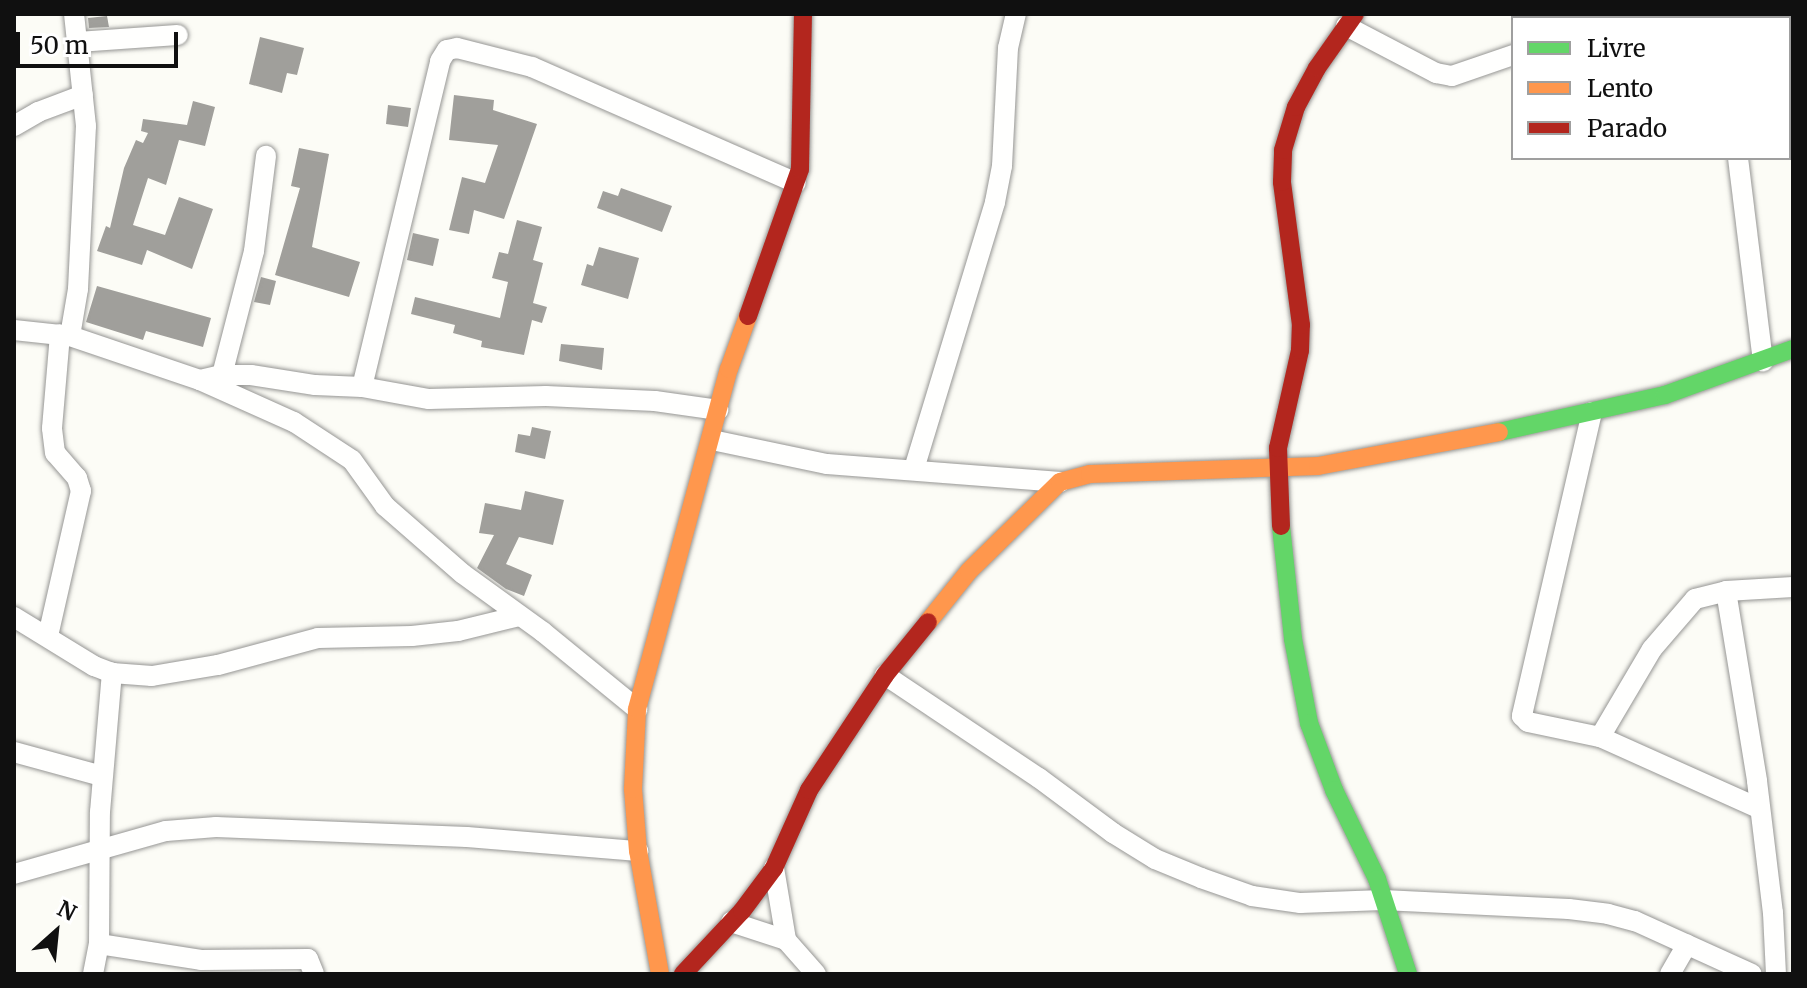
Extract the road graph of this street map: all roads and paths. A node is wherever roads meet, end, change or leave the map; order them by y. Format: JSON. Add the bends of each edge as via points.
{"nodes":[{"id":1,"x":74,"y":14,"type":"edge"},
{"id":2,"x":803,"y":14,"type":"edge"},
{"id":3,"x":1016,"y":14,"type":"edge"},
{"id":4,"x":1350,"y":20,"type":"edge"},
{"id":5,"x":178,"y":35,"type":"dead end"},
{"id":6,"x":77,"y":42,"type":"junction"},
{"id":7,"x":1511,"y":56,"type":"edge"},
{"id":8,"x":83,"y":95,"type":"junction"},
{"id":9,"x":14,"y":126,"type":"edge"},
{"id":10,"x":266,"y":156,"type":"dead end"},
{"id":11,"x":1738,"y":160,"type":"edge"},
{"id":12,"x":796,"y":183,"type":"junction"},
{"id":13,"x":14,"y":330,"type":"edge"},
{"id":14,"x":65,"y":335,"type":"junction"},
{"id":15,"x":1793,"y":349,"type":"edge"},
{"id":16,"x":1763,"y":361,"type":"junction"},
{"id":17,"x":222,"y":375,"type":"junction"},
{"id":18,"x":251,"y":375,"type":"junction"},
{"id":19,"x":200,"y":380,"type":"junction"},
{"id":20,"x":362,"y":387,"type":"junction"},
{"id":21,"x":246,"y":401,"type":"junction"},
{"id":22,"x":718,"y":410,"type":"junction"},
{"id":23,"x":1592,"y":412,"type":"junction"},
{"id":24,"x":712,"y":440,"type":"junction"},
{"id":25,"x":1278,"y":468,"type":"junction"},
{"id":26,"x":914,"y":469,"type":"junction"},
{"id":27,"x":1060,"y":482,"type":"junction"},
{"id":28,"x":1793,"y":587,"type":"edge"},
{"id":29,"x":1726,"y":591,"type":"junction"},
{"id":30,"x":519,"y":616,"type":"junction"},
{"id":31,"x":14,"y":617,"type":"edge"},
{"id":32,"x":48,"y":636,"type":"junction"},
{"id":33,"x":112,"y":673,"type":"junction"},
{"id":34,"x":885,"y":675,"type":"junction"},
{"id":35,"x":637,"y":709,"type":"junction"},
{"id":36,"x":1600,"y":737,"type":"junction"},
{"id":37,"x":14,"y":752,"type":"edge"},
{"id":38,"x":102,"y":776,"type":"junction"},
{"id":39,"x":1760,"y":809,"type":"junction"},
{"id":40,"x":98,"y":848,"type":"junction"},
{"id":41,"x":638,"y":851,"type":"junction"},
{"id":42,"x":774,"y":868,"type":"junction"},
{"id":43,"x":14,"y":874,"type":"edge"},
{"id":44,"x":1383,"y":900,"type":"junction"},
{"id":45,"x":731,"y":922,"type":"junction"},
{"id":46,"x":786,"y":940,"type":"junction"},
{"id":47,"x":99,"y":944,"type":"junction"},
{"id":48,"x":1687,"y":945,"type":"junction"},
{"id":49,"x":93,"y":974,"type":"edge"},
{"id":50,"x":314,"y":974,"type":"edge"},
{"id":51,"x":660,"y":974,"type":"edge"},
{"id":52,"x":683,"y":974,"type":"edge"},
{"id":53,"x":816,"y":974,"type":"edge"},
{"id":54,"x":1408,"y":974,"type":"edge"},
{"id":55,"x":1670,"y":974,"type":"edge"},
{"id":56,"x":1752,"y":974,"type":"edge"},
{"id":57,"x":1776,"y":974,"type":"edge"}],
"edges":[{"from":1,"to":6,"type":"street"},
{"from":2,"to":12,"type":"street","via":[[803,115]]},
{"from":3,"to":26,"type":"street","via":[[1008,48],[995,202]]},
{"from":4,"to":7,"type":"street","via":[[1436,73],[1452,76]]},
{"from":4,"to":25,"type":"street","via":[[1296,107],[1283,150],[1282,182],[1301,325]]},
{"from":5,"to":6,"type":"street"},
{"from":6,"to":8,"type":"street"},
{"from":8,"to":9,"type":"street"},
{"from":8,"to":14,"type":"street","via":[[78,289]]},
{"from":10,"to":17,"type":"street","via":[[254,251]]},
{"from":11,"to":16,"type":"street"},
{"from":12,"to":20,"type":"street","via":[[532,67],[447,50],[440,61]]},
{"from":12,"to":22,"type":"street","via":[[752,298]]},
{"from":13,"to":14,"type":"street"},
{"from":14,"to":19,"type":"street"},
{"from":14,"to":32,"type":"street","via":[[52,428],[55,453],[77,478],[81,491]]},
{"from":15,"to":16,"type":"street"},
{"from":16,"to":23,"type":"street","via":[[1665,395]]},
{"from":17,"to":18,"type":"street"},
{"from":17,"to":19,"type":"street"},
{"from":18,"to":20,"type":"street"},
{"from":18,"to":21,"type":"street"},
{"from":19,"to":21,"type":"street"},
{"from":20,"to":22,"type":"street","via":[[429,399],[546,396]]},
{"from":21,"to":30,"type":"street","via":[[294,422],[352,460],[385,506]]},
{"from":22,"to":24,"type":"street"},
{"from":23,"to":25,"type":"street","via":[[1318,466]]},
{"from":23,"to":36,"type":"street","via":[[1522,716],[1528,722]]},
{"from":24,"to":26,"type":"street","via":[[827,464]]},
{"from":24,"to":35,"type":"street","via":[[687,514]]},
{"from":25,"to":27,"type":"street","via":[[1090,474]]},
{"from":25,"to":44,"type":"street","via":[[1293,639],[1309,723]]},
{"from":26,"to":27,"type":"street"},
{"from":27,"to":34,"type":"street","via":[[969,571]]},
{"from":28,"to":29,"type":"street"},
{"from":29,"to":36,"type":"street","via":[[1705,594],[1689,605],[1652,649]]},
{"from":29,"to":39,"type":"street"},
{"from":30,"to":33,"type":"street","via":[[458,631],[318,638],[218,665],[152,676]]},
{"from":30,"to":35,"type":"street"},
{"from":31,"to":32,"type":"street"},
{"from":32,"to":33,"type":"street"},
{"from":33,"to":38,"type":"street"},
{"from":34,"to":42,"type":"street","via":[[809,790]]},
{"from":34,"to":44,"type":"street","via":[[1155,859],[1252,896],[1300,903]]},
{"from":35,"to":41,"type":"street","via":[[633,789]]},
{"from":36,"to":39,"type":"street"},
{"from":37,"to":38,"type":"street"},
{"from":38,"to":40,"type":"street"},
{"from":39,"to":57,"type":"street"},
{"from":40,"to":41,"type":"street","via":[[166,831],[216,827],[467,837]]},
{"from":40,"to":43,"type":"street"},
{"from":40,"to":47,"type":"street"},
{"from":41,"to":51,"type":"street"},
{"from":42,"to":45,"type":"street"},
{"from":42,"to":46,"type":"street"},
{"from":44,"to":48,"type":"street","via":[[1608,914]]},
{"from":44,"to":54,"type":"street"},
{"from":45,"to":46,"type":"street"},
{"from":45,"to":52,"type":"street"},
{"from":46,"to":53,"type":"street"},
{"from":47,"to":49,"type":"street"},
{"from":47,"to":50,"type":"street","via":[[201,960],[308,959]]},
{"from":48,"to":55,"type":"street"},
{"from":48,"to":56,"type":"street"}]}
